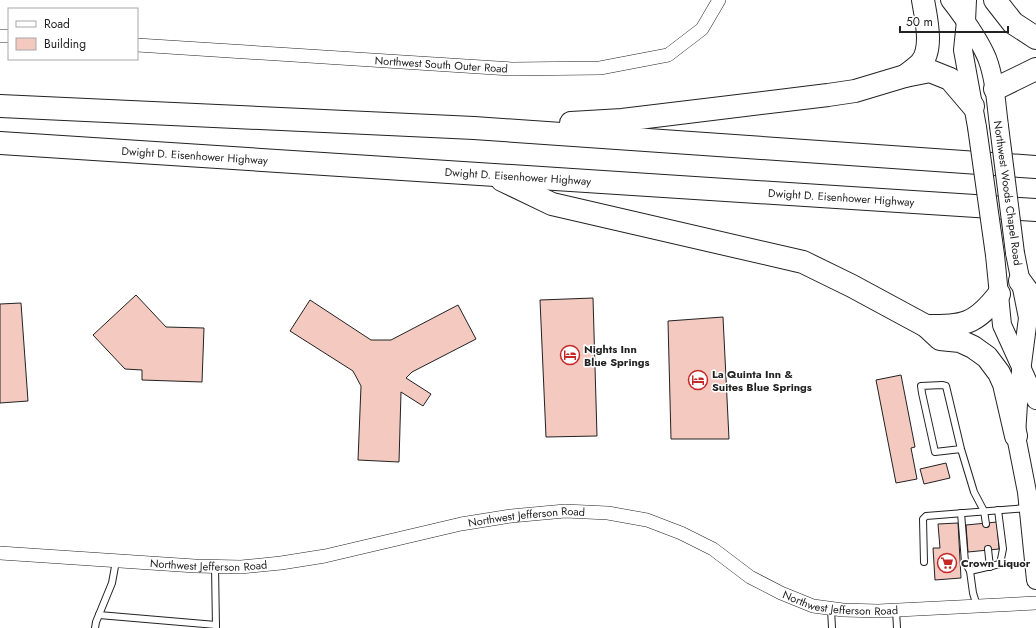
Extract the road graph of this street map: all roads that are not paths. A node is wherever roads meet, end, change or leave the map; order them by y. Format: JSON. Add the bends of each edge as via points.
{"nodes":[{"id":1,"x":719,"y":0,"type":"edge"},
{"id":2,"x":923,"y":0,"type":"edge"},
{"id":3,"x":950,"y":0,"type":"edge"},
{"id":4,"x":967,"y":0,"type":"edge"},
{"id":5,"x":995,"y":0,"type":"edge"},
{"id":6,"x":966,"y":21,"type":"junction"},
{"id":7,"x":1036,"y":38,"type":"edge"},
{"id":8,"x":138,"y":45,"type":"edge"},
{"id":9,"x":1036,"y":69,"type":"edge"},
{"id":10,"x":905,"y":76,"type":"junction"},
{"id":11,"x":995,"y":89,"type":"junction"},
{"id":12,"x":0,"y":106,"type":"edge"},
{"id":13,"x":975,"y":116,"type":"junction"},
{"id":14,"x":474,"y":128,"type":"junction"},
{"id":15,"x":0,"y":143,"type":"edge"},
{"id":16,"x":1036,"y":167,"type":"edge"},
{"id":17,"x":492,"y":175,"type":"junction"},
{"id":18,"x":1036,"y":210,"type":"edge"},
{"id":19,"x":1020,"y":281,"type":"junction"},
{"id":20,"x":999,"y":294,"type":"junction"},
{"id":21,"x":1036,"y":303,"type":"edge"},
{"id":22,"x":926,"y":326,"type":"junction"},
{"id":23,"x":1022,"y":369,"type":"junction"},
{"id":24,"x":1036,"y":400,"type":"edge"},
{"id":25,"x":1016,"y":436,"type":"junction"},
{"id":26,"x":961,"y":449,"type":"junction"},
{"id":27,"x":1029,"y":508,"type":"junction"},
{"id":28,"x":998,"y":510,"type":"junction"},
{"id":29,"x":984,"y":511,"type":"junction"},
{"id":30,"x":961,"y":513,"type":"junction"},
{"id":31,"x":986,"y":524,"type":"dead end"},
{"id":32,"x":988,"y":549,"type":"dead end"},
{"id":33,"x":0,"y":553,"type":"edge"},
{"id":34,"x":116,"y":561,"type":"junction"},
{"id":35,"x":924,"y":562,"type":"dead end"},
{"id":36,"x":215,"y":566,"type":"junction"},
{"id":37,"x":990,"y":567,"type":"junction"},
{"id":38,"x":970,"y":571,"type":"junction"},
{"id":39,"x":1036,"y":580,"type":"edge"},
{"id":40,"x":1036,"y":603,"type":"edge"},
{"id":41,"x":977,"y":606,"type":"junction"},
{"id":42,"x":831,"y":608,"type":"junction"},
{"id":43,"x":896,"y":609,"type":"junction"},
{"id":44,"x":99,"y":615,"type":"junction"},
{"id":45,"x":216,"y":626,"type":"edge"},
{"id":46,"x":95,"y":628,"type":"edge"},
{"id":47,"x":832,"y":628,"type":"edge"},
{"id":48,"x":897,"y":628,"type":"edge"}],
"edges":[{"from":1,"to":8,"type":"street","name":"Northwest South Outer Road","via":[[702,29],[668,55],[600,68],[512,70]]},
{"from":2,"to":10,"type":"highway","via":[[928,34],[926,54],[921,63]]},
{"from":3,"to":6,"type":"main road","name":"Northwest Woods Chapel Road"},
{"from":4,"to":6,"type":"main road","name":"Northwest Woods Chapel Road"},
{"from":5,"to":7,"type":"highway","via":[[1013,23]]},
{"from":6,"to":11,"type":"main road","name":"Northwest Woods Chapel Road","via":[[987,58]]},
{"from":6,"to":13,"type":"main road","name":"Northwest Woods Chapel Road","via":[[963,50]]},
{"from":9,"to":11,"type":"highway"},
{"from":10,"to":13,"type":"highway","via":[[930,71],[950,79]]},
{"from":10,"to":14,"type":"highway","via":[[855,91],[622,120]]},
{"from":11,"to":19,"type":"main road","name":"Northwest Woods Chapel Road","bridge":true},
{"from":12,"to":14,"type":"highway"},
{"from":13,"to":20,"type":"main road","name":"Northwest Woods Chapel Road","bridge":true,"via":[[996,255]]},
{"from":14,"to":16,"type":"highway"},
{"from":15,"to":17,"type":"highway","name":"Dwight D. Eisenhower Highway"},
{"from":17,"to":18,"type":"highway","name":"Dwight D. Eisenhower Highway"},
{"from":17,"to":22,"type":"highway","via":[[552,204],[803,262]]},
{"from":19,"to":21,"type":"highway"},
{"from":19,"to":23,"type":"main road","name":"Northwest Woods Chapel Road","via":[[1028,318]]},
{"from":20,"to":22,"type":"highway","via":[[987,310],[970,321],[953,326]]},
{"from":20,"to":23,"type":"main road","name":"Northwest Woods Chapel Road","via":[[1002,326]]},
{"from":22,"to":25,"type":"highway","via":[[940,339],[960,341],[987,357],[1004,384]]},
{"from":23,"to":24,"type":"main road","name":"Northwest Woods Chapel Road"},
{"from":23,"to":25,"type":"main road","name":"Northwest Woods Chapel Road"},
{"from":25,"to":27,"type":"main road","name":"Northwest Woods Chapel Road"},
{"from":26,"to":26,"type":"lane","via":[[946,386],[921,386],[935,452]]},
{"from":26,"to":29,"type":"lane","via":[[974,492]]},
{"from":27,"to":28,"type":"lane"},
{"from":27,"to":39,"type":"main road","name":"Northwest Woods Chapel Road"},
{"from":28,"to":29,"type":"lane"},
{"from":28,"to":37,"type":"lane","via":[[1002,550],[1000,564]]},
{"from":29,"to":30,"type":"lane"},
{"from":29,"to":31,"type":"lane"},
{"from":30,"to":35,"type":"lane","via":[[926,516],[923,519]]},
{"from":30,"to":38,"type":"lane","via":[[965,562]]},
{"from":32,"to":37,"type":"lane"},
{"from":33,"to":34,"type":"street","name":"Northwest Jefferson Road"},
{"from":34,"to":36,"type":"street","name":"Northwest Jefferson Road"},
{"from":34,"to":44,"type":"lane","via":[[112,583]]},
{"from":36,"to":42,"type":"street","name":"Northwest Jefferson Road","via":[[241,567],[325,556],[461,524],[511,516],[565,512],[608,513],[647,520],[681,533],[713,549],[750,577],[781,593],[813,606]]},
{"from":36,"to":45,"type":"lane"},
{"from":37,"to":38,"type":"lane"},
{"from":38,"to":41,"type":"lane"},
{"from":40,"to":41,"type":"street","name":"Northwest Jefferson Road"},
{"from":41,"to":43,"type":"street","name":"Northwest Jefferson Road"},
{"from":42,"to":43,"type":"street","name":"Northwest Jefferson Road","via":[[878,611]]},
{"from":42,"to":47,"type":"lane"},
{"from":43,"to":48,"type":"lane"},
{"from":44,"to":45,"type":"lane"},
{"from":44,"to":46,"type":"lane"}]}
